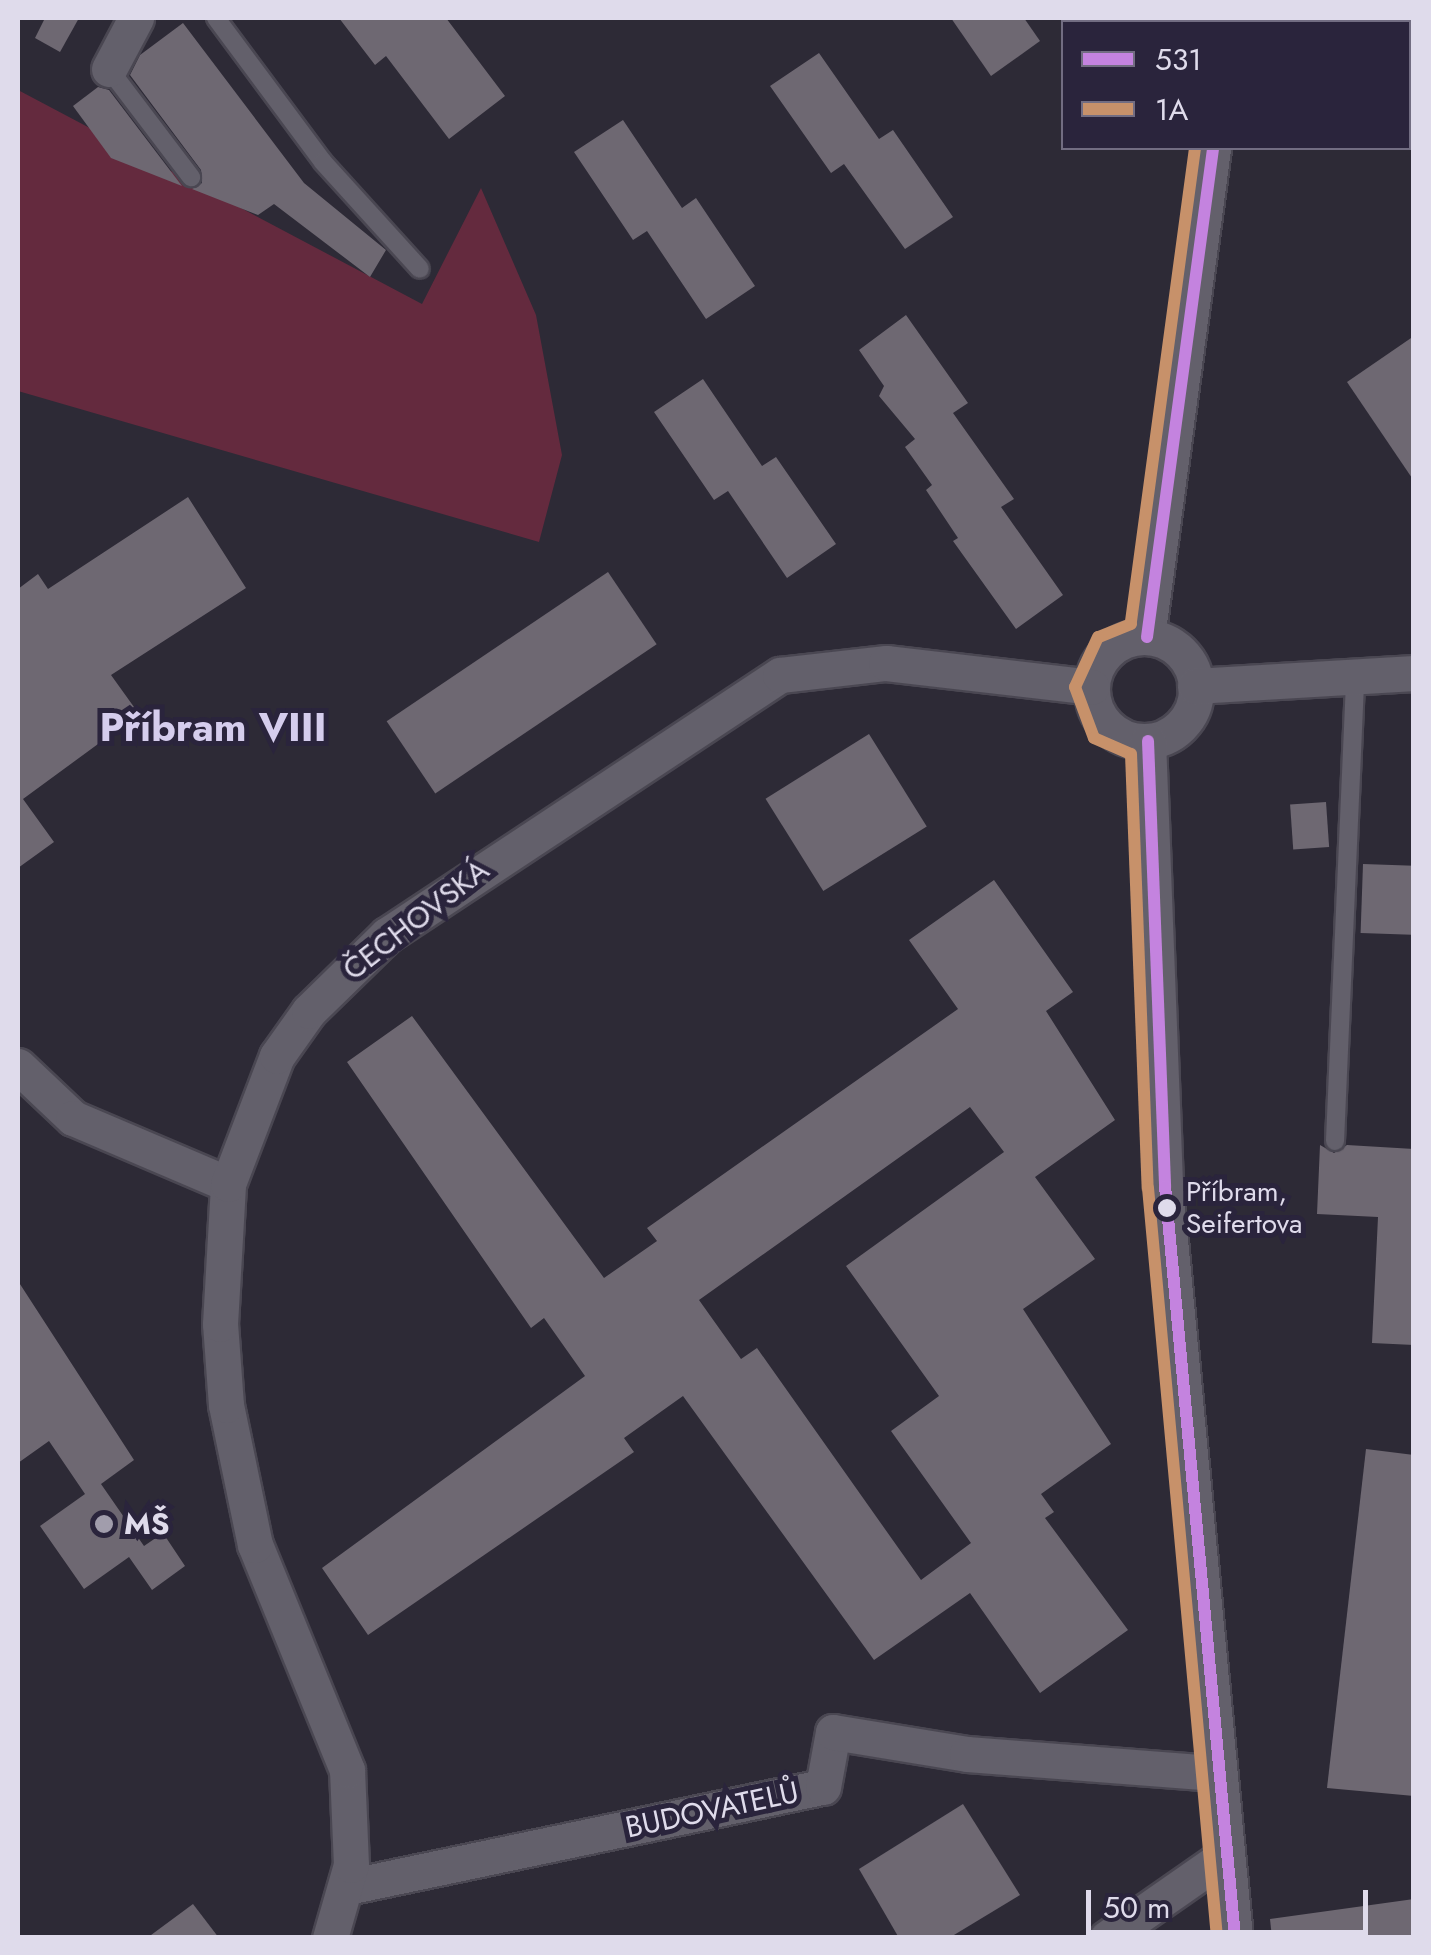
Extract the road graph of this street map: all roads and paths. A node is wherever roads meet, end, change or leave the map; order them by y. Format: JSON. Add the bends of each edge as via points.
{"nodes":[{"id":1,"x":136,"y":18,"type":"edge"},
{"id":2,"x":216,"y":18,"type":"edge"},
{"id":3,"x":109,"y":69,"type":"joint"},
{"id":4,"x":1213,"y":150,"type":"edge"},
{"id":5,"x":191,"y":177,"type":"dead end"},
{"id":6,"x":420,"y":269,"type":"dead end"},
{"id":7,"x":1148,"y":637,"type":"junction"},
{"id":8,"x":1414,"y":673,"type":"edge"},
{"id":9,"x":1355,"y":677,"type":"junction"},
{"id":10,"x":1196,"y":686,"type":"junction"},
{"id":11,"x":1092,"y":687,"type":"junction"},
{"id":12,"x":1148,"y":741,"type":"junction"},
{"id":13,"x":18,"y":1066,"type":"edge"},
{"id":14,"x":1335,"y":1141,"type":"dead end"},
{"id":15,"x":228,"y":1184,"type":"junction"},
{"id":16,"x":1215,"y":1773,"type":"junction"},
{"id":17,"x":1223,"y":1857,"type":"junction"},
{"id":18,"x":347,"y":1887,"type":"junction"},
{"id":19,"x":330,"y":1938,"type":"edge"},
{"id":20,"x":1106,"y":1938,"type":"edge"},
{"id":21,"x":1235,"y":1938,"type":"edge"}],
"edges":[{"from":1,"to":3,"type":"street"},
{"from":2,"to":6,"type":"lane","via":[[322,162]]},
{"from":3,"to":5,"type":"lane"},
{"from":4,"to":7,"type":"street"},
{"from":7,"to":10,"type":"street","via":[[1180,653]]},
{"from":7,"to":11,"type":"street","via":[[1111,649]]},
{"from":8,"to":9,"type":"street"},
{"from":9,"to":10,"type":"street"},
{"from":9,"to":14,"type":"lane"},
{"from":10,"to":12,"type":"street","via":[[1185,722]]},
{"from":11,"to":12,"type":"street","via":[[1108,727]]},
{"from":11,"to":15,"type":"street","name":"ČECHOVSKÁ","via":[[886,663],[780,675],[444,892],[347,969],[277,1056]]},
{"from":12,"to":16,"type":"street","via":[[1165,1186]]},
{"from":13,"to":15,"type":"street","via":[[74,1118]]},
{"from":15,"to":18,"type":"street","name":"ČECHOVSKÁ","via":[[220,1250],[226,1405],[254,1545],[347,1770],[354,1824]]},
{"from":16,"to":17,"type":"street"},
{"from":16,"to":18,"type":"street","name":"BUDOVATELŮ","via":[[967,1754],[832,1732],[822,1787]]},
{"from":17,"to":20,"type":"street"},
{"from":17,"to":21,"type":"street"},
{"from":18,"to":19,"type":"street","name":"ČECHOVSKÁ"}]}
